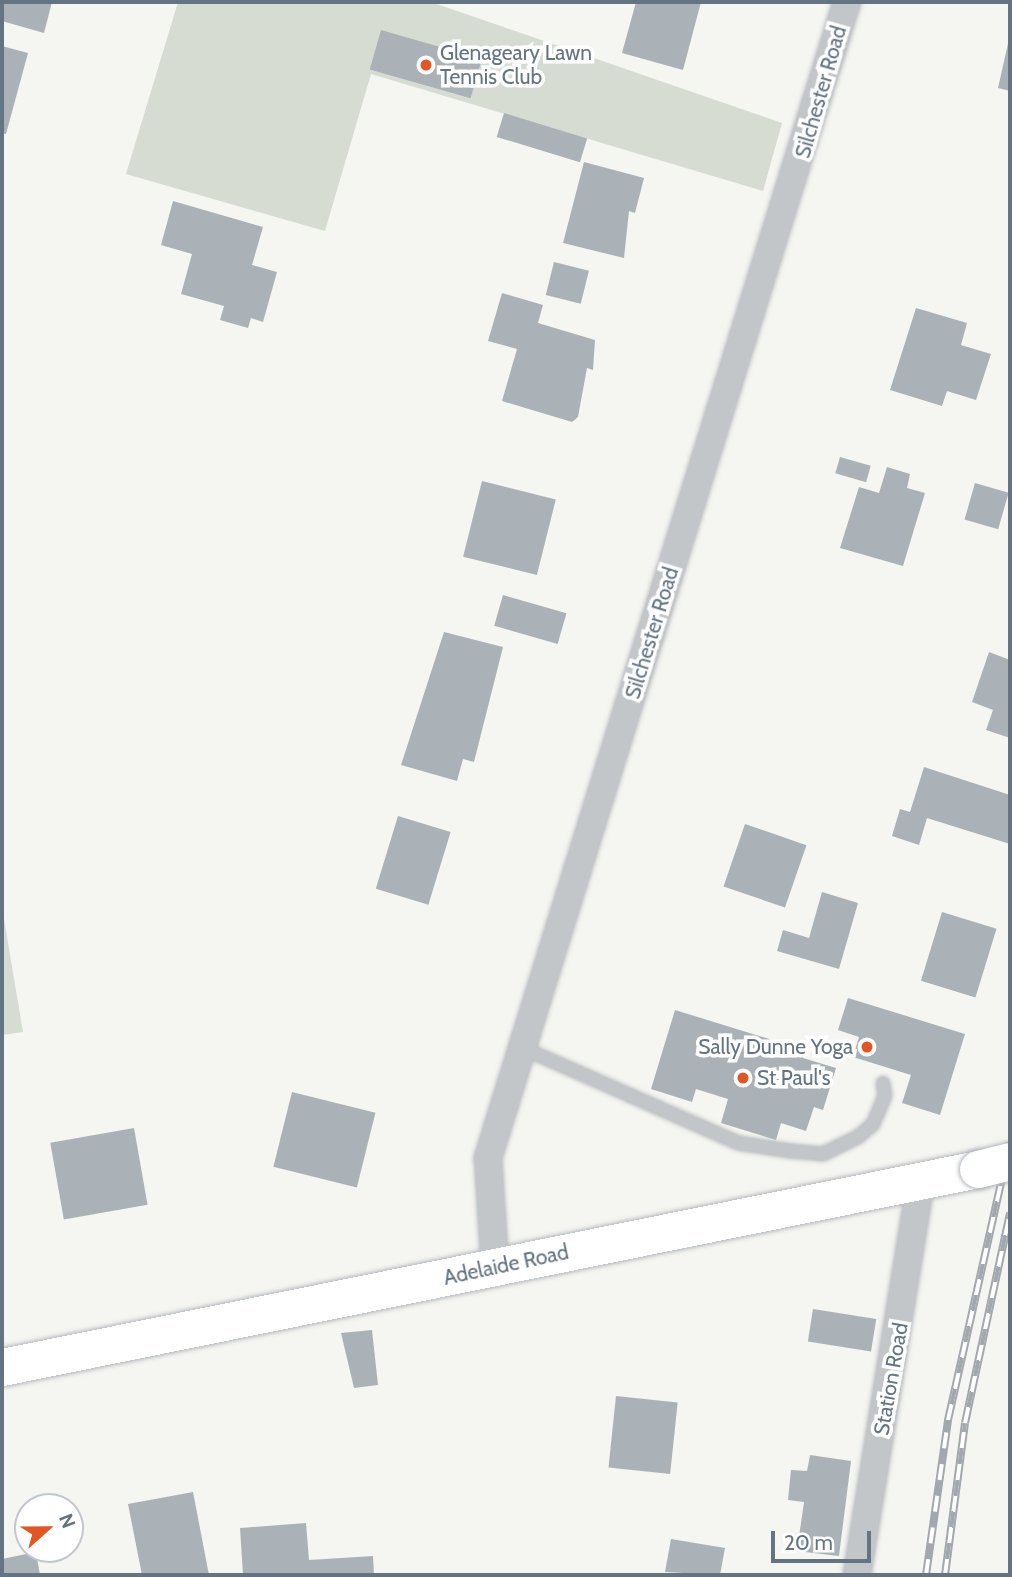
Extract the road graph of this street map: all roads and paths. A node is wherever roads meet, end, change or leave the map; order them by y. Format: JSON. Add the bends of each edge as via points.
{"nodes":[{"id":1,"x":847,"y":2,"type":"edge"},
{"id":2,"x":525,"y":1049,"type":"junction"},
{"id":3,"x":883,"y":1083,"type":"dead end"},
{"id":4,"x":994,"y":1165,"type":"edge"},
{"id":5,"x":921,"y":1182,"type":"junction"},
{"id":6,"x":495,"y":1268,"type":"junction"},
{"id":7,"x":2,"y":1367,"type":"edge"},
{"id":8,"x":857,"y":1575,"type":"edge"}],
"edges":[{"from":1,"to":2,"type":"street","name":"Silchester Road"},
{"from":2,"to":3,"type":"lane","via":[[738,1143],[790,1151],[823,1154],[858,1137],[873,1124],[886,1096]]},
{"from":2,"to":6,"type":"street","name":"Silchester Road","via":[[488,1158]]},
{"from":4,"to":5,"type":"street","name":"Adelaide Road"},
{"from":5,"to":6,"type":"street","name":"Adelaide Road"},
{"from":5,"to":8,"type":"street","name":"Station Road"},
{"from":6,"to":7,"type":"street","name":"Adelaide Road"}]}
